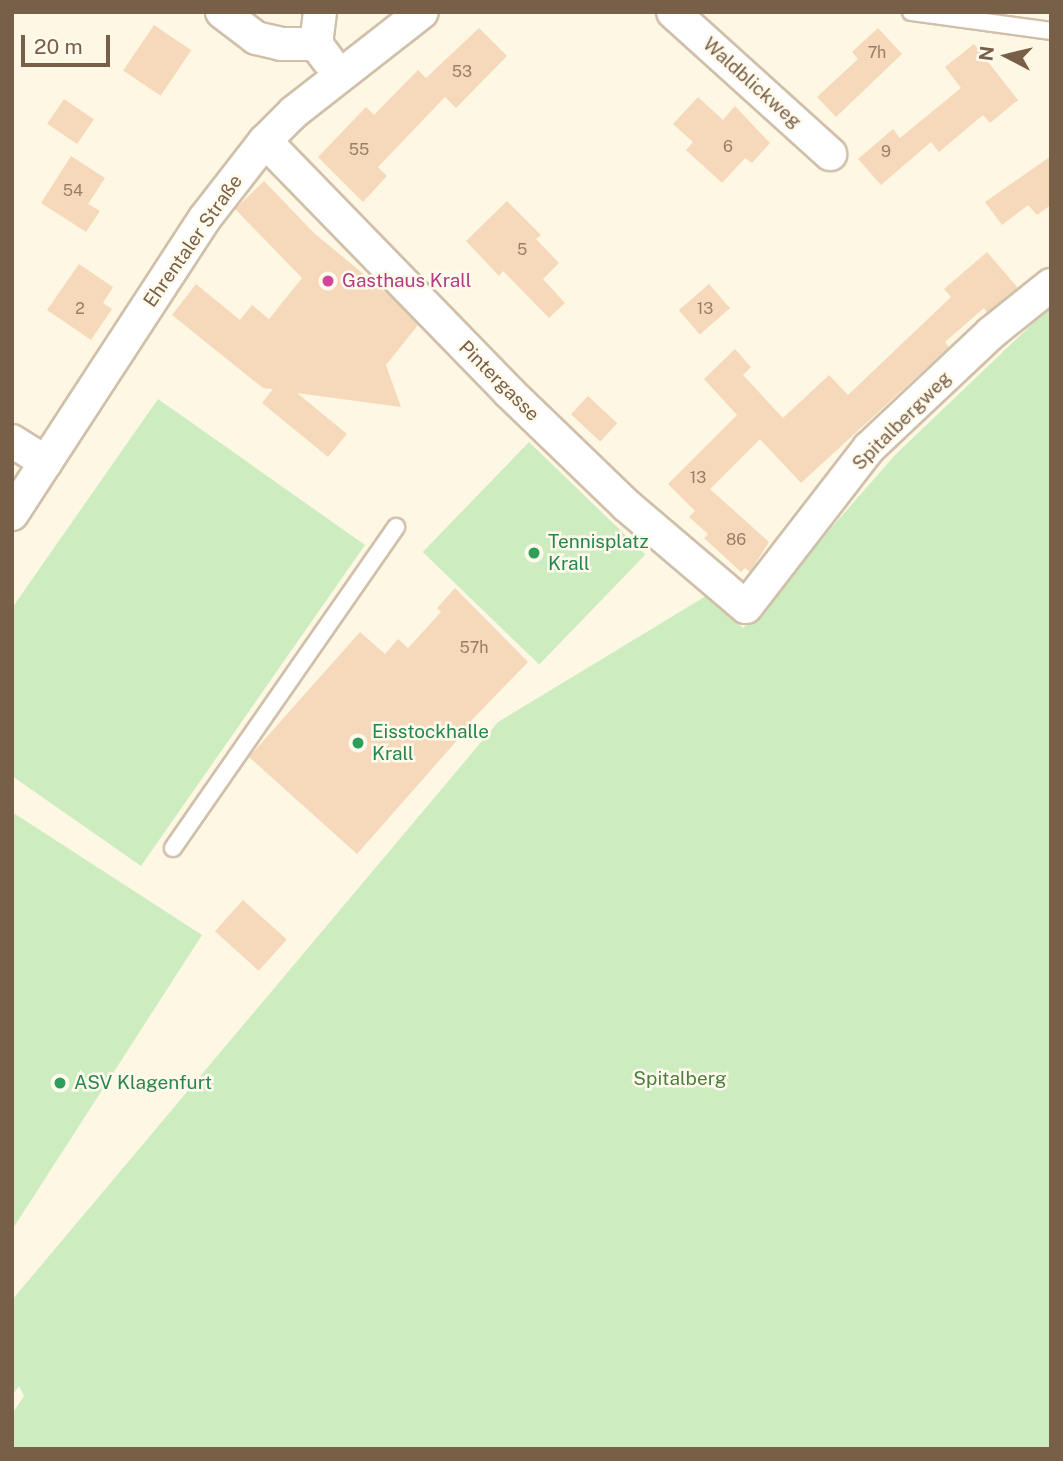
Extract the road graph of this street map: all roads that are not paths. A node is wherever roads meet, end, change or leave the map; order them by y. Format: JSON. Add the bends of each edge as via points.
{"nodes":[{"id":1,"x":222,"y":12,"type":"edge"},
{"id":2,"x":320,"y":12,"type":"edge"},
{"id":3,"x":422,"y":12,"type":"edge"},
{"id":4,"x":673,"y":12,"type":"edge"},
{"id":5,"x":911,"y":12,"type":"edge"},
{"id":6,"x":1051,"y":31,"type":"edge"},
{"id":7,"x":316,"y":44,"type":"junction"},
{"id":8,"x":342,"y":75,"type":"junction"},
{"id":9,"x":265,"y":141,"type":"junction"},
{"id":10,"x":830,"y":154,"type":"dead end"},
{"id":11,"x":1051,"y":285,"type":"edge"},
{"id":12,"x":12,"y":441,"type":"edge"},
{"id":13,"x":46,"y":462,"type":"junction"},
{"id":14,"x":12,"y":513,"type":"edge"},
{"id":15,"x":396,"y":527,"type":"dead end"},
{"id":16,"x":746,"y":607,"type":"joint"},
{"id":17,"x":173,"y":848,"type":"dead end"}],
"edges":[{"from":1,"to":7,"type":"street","via":[[256,38]]},
{"from":2,"to":7,"type":"street"},
{"from":3,"to":8,"type":"street","name":"Ehrentaler Straße"},
{"from":4,"to":10,"type":"street","name":"Waldblickweg"},
{"from":5,"to":6,"type":"lane"},
{"from":7,"to":8,"type":"street"},
{"from":8,"to":9,"type":"street","name":"Ehrentaler Straße","via":[[293,112]]},
{"from":9,"to":13,"type":"street","name":"Ehrentaler Straße","via":[[205,218]]},
{"from":9,"to":16,"type":"street","name":"Pintergasse","via":[[626,506]]},
{"from":11,"to":16,"type":"street","name":"Spitalbergweg","via":[[991,333],[869,448]]},
{"from":12,"to":13,"type":"street"},
{"from":13,"to":14,"type":"street","name":"Ehrentaler Straße"},
{"from":15,"to":17,"type":"lane"}]}
